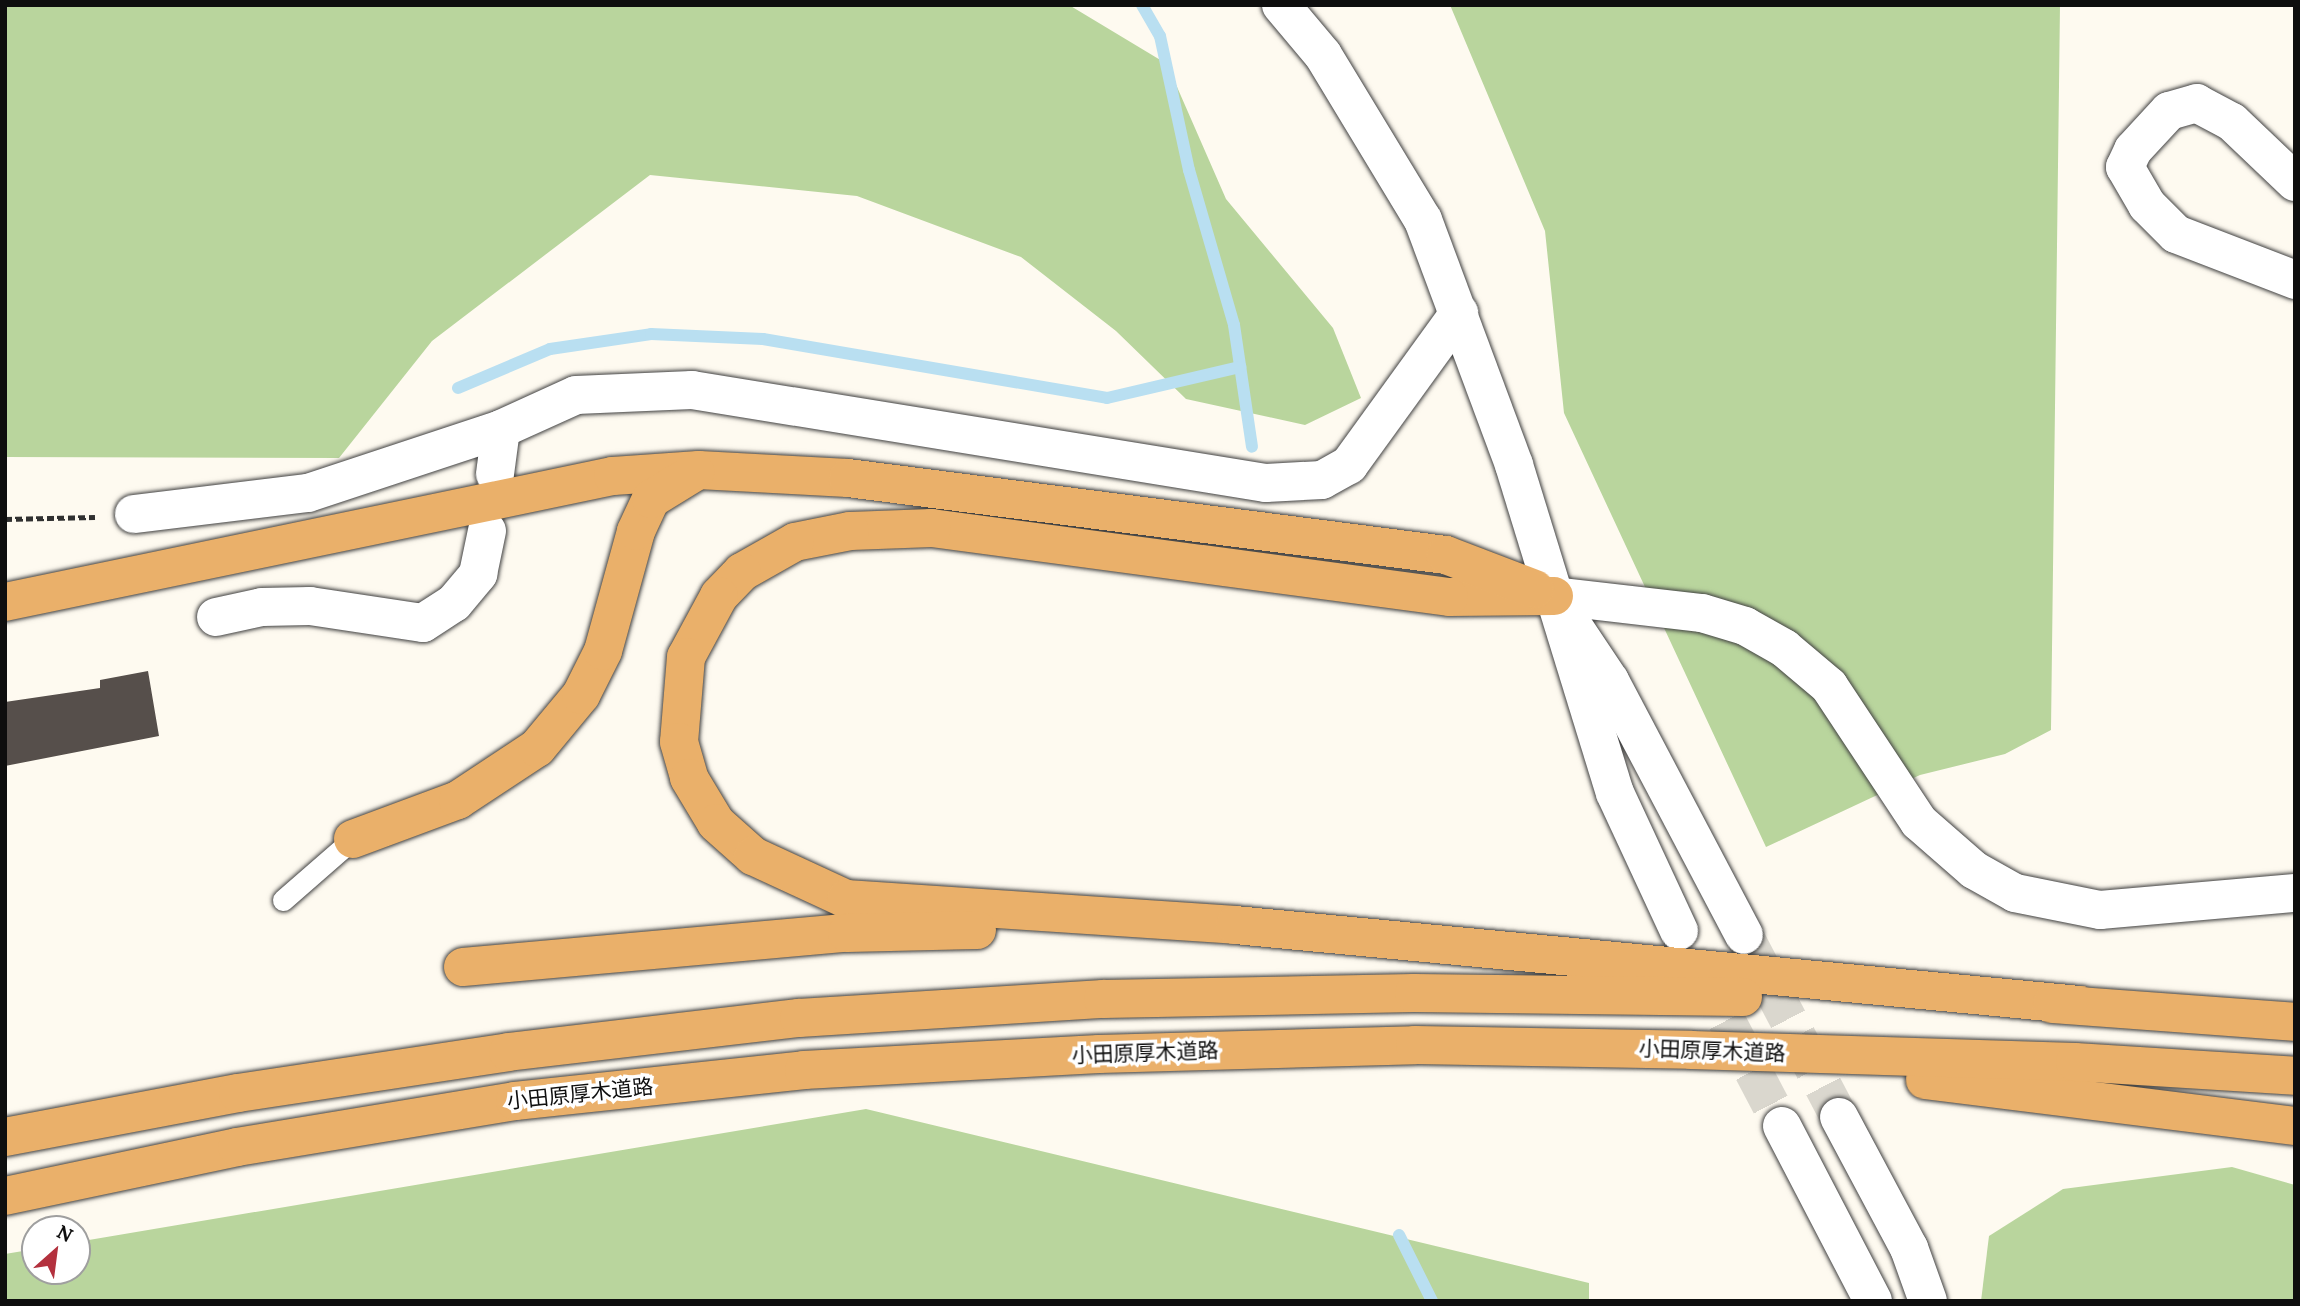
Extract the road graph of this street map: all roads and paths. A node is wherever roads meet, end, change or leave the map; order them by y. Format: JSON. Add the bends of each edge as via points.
{"nodes":[{"id":1,"x":1281,"y":5,"type":"edge"},
{"id":2,"x":2295,"y":182,"type":"edge"},
{"id":3,"x":2295,"y":280,"type":"edge"},
{"id":4,"x":1459,"y":313,"type":"junction"},
{"id":5,"x":501,"y":429,"type":"junction"},
{"id":6,"x":699,"y":470,"type":"junction"},
{"id":7,"x":495,"y":474,"type":"dead end"},
{"id":8,"x":134,"y":514,"type":"joint"},
{"id":9,"x":5,"y":519,"type":"edge"},
{"id":10,"x":487,"y":531,"type":"dead end"},
{"id":11,"x":1554,"y":596,"type":"junction"},
{"id":12,"x":5,"y":602,"type":"edge"},
{"id":13,"x":216,"y":617,"type":"dead end"},
{"id":14,"x":353,"y":839,"type":"joint"},
{"id":15,"x":2295,"y":893,"type":"edge"},
{"id":16,"x":283,"y":900,"type":"dead end"},
{"id":17,"x":1235,"y":925,"type":"junction"},
{"id":18,"x":1679,"y":931,"type":"dead end"},
{"id":19,"x":1744,"y":935,"type":"tunnel mouth"},
{"id":20,"x":463,"y":967,"type":"dead end"},
{"id":21,"x":2079,"y":1005,"type":"junction"},
{"id":22,"x":2295,"y":1022,"type":"edge"},
{"id":23,"x":1691,"y":1050,"type":"junction"},
{"id":24,"x":2295,"y":1076,"type":"edge"},
{"id":25,"x":1839,"y":1117,"type":"tunnel mouth"},
{"id":26,"x":1782,"y":1126,"type":"tunnel mouth"},
{"id":27,"x":2295,"y":1126,"type":"edge"},
{"id":28,"x":5,"y":1137,"type":"edge"},
{"id":29,"x":5,"y":1196,"type":"edge"},
{"id":30,"x":1873,"y":1301,"type":"edge"},
{"id":31,"x":1928,"y":1301,"type":"edge"}],
"edges":[{"from":1,"to":4,"type":"street","via":[[1323,55],[1402,180]]},
{"from":2,"to":3,"type":"street","via":[[2232,122],[2197,103],[2169,111],[2133,150],[2125,167],[2147,205],[2176,234]]},
{"from":4,"to":5,"type":"street","via":[[1349,465],[1322,480],[1266,483],[692,390],[576,395]]},
{"from":4,"to":11,"type":"street"},
{"from":5,"to":7,"type":"street"},
{"from":5,"to":8,"type":"street","via":[[308,493]]},
{"from":6,"to":11,"type":"highway","via":[[848,478],[1446,555]]},
{"from":6,"to":12,"type":"highway","via":[[613,476]]},
{"from":6,"to":14,"type":"highway","via":[[652,499],[636,531],[603,651],[581,695],[537,748],[458,800]]},
{"from":8,"to":9,"type":"path"},
{"from":10,"to":13,"type":"street","via":[[478,574],[454,603],[423,623],[310,606],[262,607]]},
{"from":11,"to":15,"type":"street","via":[[1702,613],[1745,626],[1784,648],[1829,686],[1919,822],[1974,870],[2015,893],[2050,905],[2100,910]]},
{"from":11,"to":17,"type":"highway","via":[[1449,597],[932,528],[850,531],[795,542],[742,572],[702,620],[686,657],[679,742],[689,778],[716,823],[753,856],[846,899]]},
{"from":11,"to":18,"type":"street","via":[[1615,793]]},
{"from":11,"to":19,"type":"street","via":[[1610,681]]},
{"from":14,"to":16,"type":"lane"},
{"from":17,"to":20,"type":"highway","via":[[847,933]]},
{"from":17,"to":21,"type":"highway"},
{"from":21,"to":22,"type":"highway"},
{"from":21,"to":28,"type":"highway","via":[[1414,993],[1103,999],[813,1017],[508,1052],[238,1093]]},
{"from":23,"to":24,"type":"highway","name":"小田原厚木道路","via":[[2075,1062]]},
{"from":23,"to":27,"type":"highway"},
{"from":23,"to":29,"type":"highway","name":"小田原厚木道路","via":[[1415,1045],[804,1070],[502,1103],[237,1147]]},
{"from":25,"to":31,"type":"street","via":[[1909,1248]]},
{"from":26,"to":30,"type":"street"}]}
